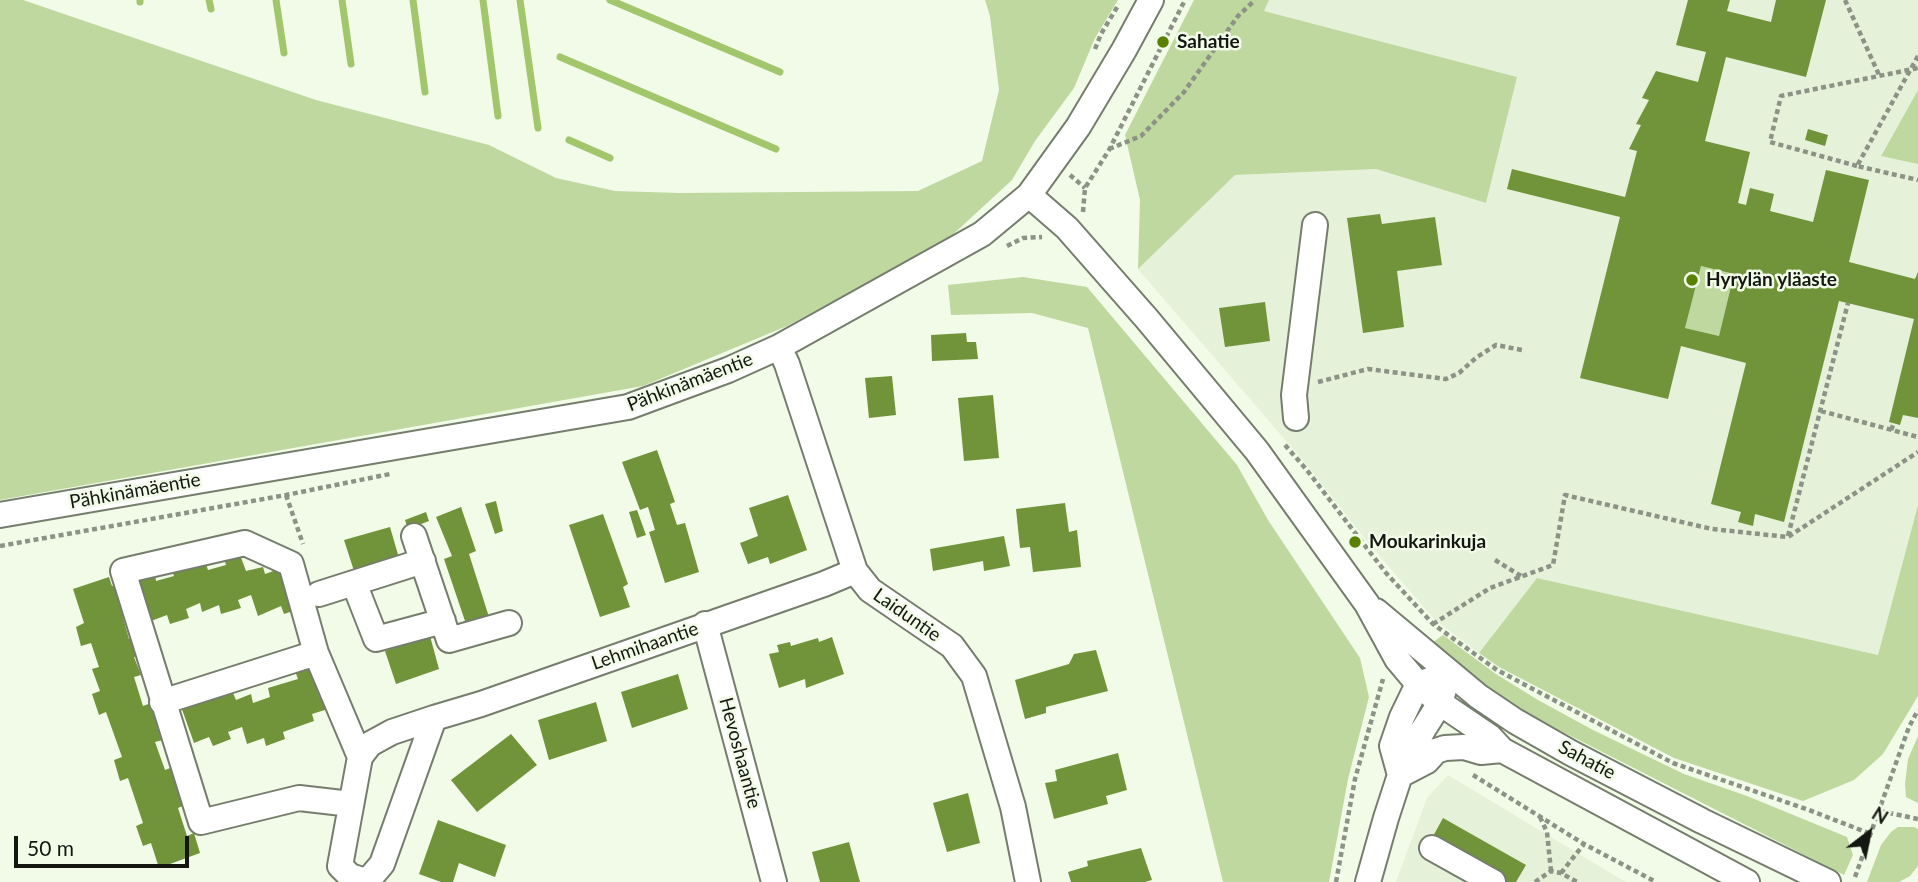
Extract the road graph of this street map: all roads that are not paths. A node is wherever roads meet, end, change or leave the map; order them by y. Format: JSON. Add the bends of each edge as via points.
{"nodes":[{"id":1,"x":1151,"y":0,"type":"edge"},
{"id":2,"x":1029,"y":195,"type":"junction"},
{"id":3,"x":1315,"y":225,"type":"dead end"},
{"id":4,"x":779,"y":347,"type":"junction"},
{"id":5,"x":1295,"y":406,"type":"road end"},
{"id":6,"x":0,"y":515,"type":"edge"},
{"id":7,"x":414,"y":536,"type":"dead end"},
{"id":8,"x":423,"y":561,"type":"junction"},
{"id":9,"x":855,"y":571,"type":"junction"},
{"id":10,"x":354,"y":583,"type":"junction"},
{"id":11,"x":319,"y":594,"type":"dead end"},
{"id":12,"x":443,"y":621,"type":"junction"},
{"id":13,"x":509,"y":623,"type":"dead end"},
{"id":14,"x":705,"y":624,"type":"junction"},
{"id":15,"x":1405,"y":650,"type":"junction"},
{"id":16,"x":316,"y":653,"type":"junction"},
{"id":17,"x":1450,"y":672,"type":"junction"},
{"id":18,"x":1418,"y":684,"type":"junction"},
{"id":19,"x":162,"y":702,"type":"junction"},
{"id":20,"x":1440,"y":703,"type":"junction"},
{"id":21,"x":434,"y":718,"type":"junction"},
{"id":22,"x":1502,"y":750,"type":"junction"},
{"id":23,"x":360,"y":757,"type":"junction"},
{"id":24,"x":1400,"y":775,"type":"junction"},
{"id":25,"x":351,"y":804,"type":"junction"},
{"id":26,"x":1432,"y":848,"type":"dead end"},
{"id":27,"x":774,"y":882,"type":"edge"},
{"id":28,"x":1028,"y":882,"type":"edge"},
{"id":29,"x":1368,"y":882,"type":"edge"},
{"id":30,"x":1493,"y":882,"type":"edge"},
{"id":31,"x":1747,"y":882,"type":"edge"},
{"id":32,"x":1828,"y":882,"type":"edge"}],
"edges":[{"from":1,"to":2,"type":"street","name":"Pähkinämäentie","via":[[1078,127]]},
{"from":2,"to":4,"type":"street","name":"Pähkinämäentie","via":[[982,234]]},
{"from":2,"to":15,"type":"street","name":"Sahatie","via":[[1080,221],[1147,319],[1257,450]]},
{"from":3,"to":5,"type":"street"},
{"from":4,"to":6,"type":"street","name":"Pähkinämäentie","via":[[628,407]]},
{"from":4,"to":9,"type":"street","name":"Laiduntie"},
{"from":7,"to":8,"type":"street"},
{"from":8,"to":10,"type":"street"},
{"from":8,"to":12,"type":"street"},
{"from":9,"to":14,"type":"street","name":"Lehmihaantie"},
{"from":9,"to":28,"type":"street","name":"Laiduntie","via":[[870,590],[952,646],[974,676],[1013,807]]},
{"from":10,"to":11,"type":"street"},
{"from":10,"to":12,"type":"street","via":[[376,639]]},
{"from":12,"to":13,"type":"street","via":[[449,640]]},
{"from":14,"to":21,"type":"street","name":"Lehmihaantie"},
{"from":14,"to":27,"type":"street","name":"Hevoshaantie"},
{"from":15,"to":17,"type":"street","name":"Sahatie"},
{"from":15,"to":18,"type":"street","name":"Sahatie"},
{"from":16,"to":19,"type":"street"},
{"from":16,"to":19,"type":"street","via":[[291,564],[245,543],[123,570]]},
{"from":16,"to":23,"type":"street"},
{"from":17,"to":18,"type":"street"},
{"from":17,"to":20,"type":"street"},
{"from":17,"to":32,"type":"street","name":"Sahatie","via":[[1515,721],[1571,753]]},
{"from":18,"to":20,"type":"street","name":"Sahatie"},
{"from":18,"to":24,"type":"street","via":[[1392,746]]},
{"from":19,"to":25,"type":"street","via":[[201,822],[299,798]]},
{"from":20,"to":22,"type":"street","name":"Sahatie"},
{"from":20,"to":24,"type":"street"},
{"from":21,"to":23,"type":"street","name":"Lehmihaantie","via":[[392,732],[370,744]]},
{"from":21,"to":25,"type":"street","via":[[382,864],[362,880],[340,866]]},
{"from":22,"to":24,"type":"street","via":[[1444,748]]},
{"from":22,"to":31,"type":"street","name":"Sahatie"},
{"from":23,"to":25,"type":"street"},
{"from":24,"to":29,"type":"street"},
{"from":26,"to":30,"type":"street"}]}
